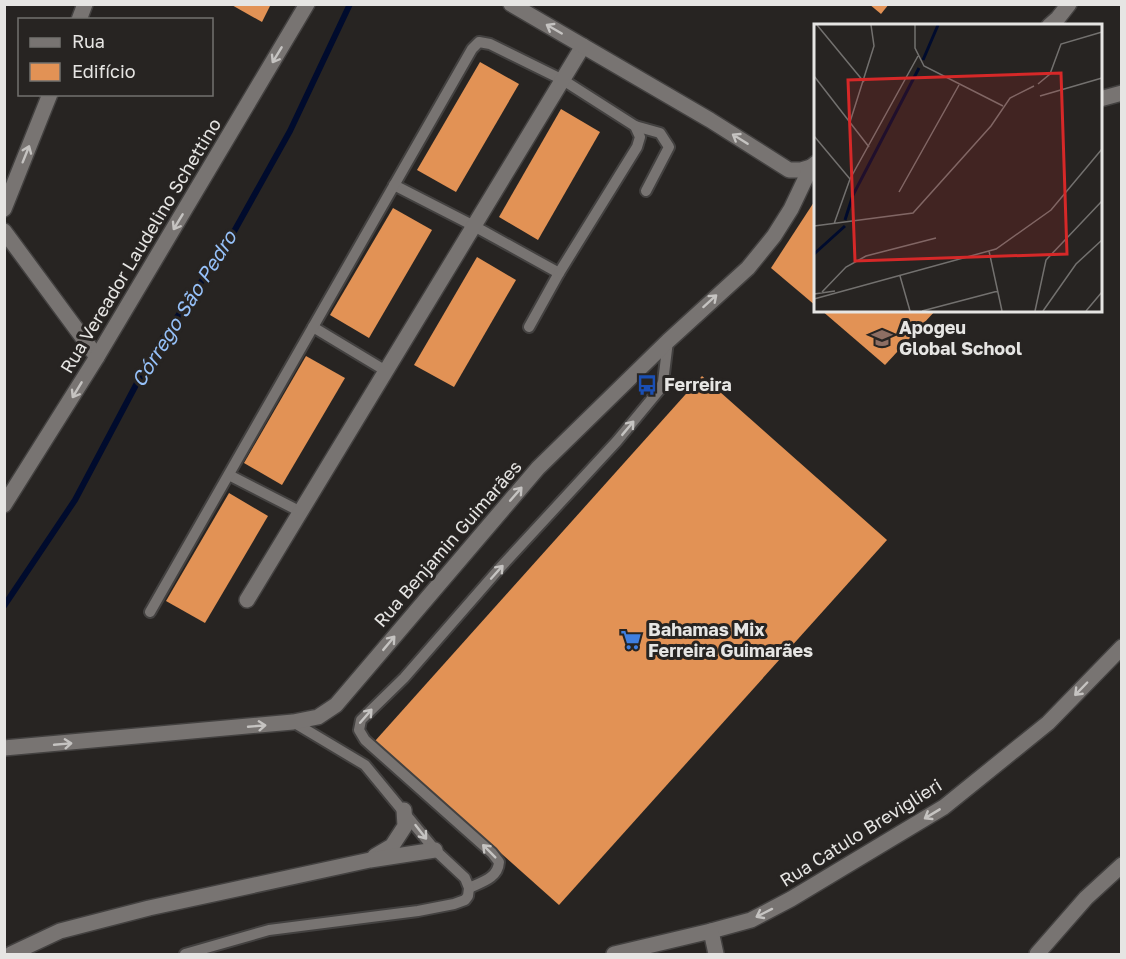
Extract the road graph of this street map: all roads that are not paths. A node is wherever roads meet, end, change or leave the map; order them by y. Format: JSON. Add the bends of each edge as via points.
{"nodes":[{"id":1,"x":307,"y":4,"type":"edge"},
{"id":2,"x":511,"y":4,"type":"edge"},
{"id":3,"x":1069,"y":4,"type":"edge"},
{"id":4,"x":1051,"y":24,"type":"edge"},
{"id":5,"x":583,"y":46,"type":"junction"},
{"id":6,"x":563,"y":80,"type":"junction"},
{"id":7,"x":1122,"y":93,"type":"edge"},
{"id":8,"x":49,"y":96,"type":"edge"},
{"id":9,"x":1102,"y":99,"type":"edge"},
{"id":10,"x":635,"y":126,"type":"junction"},
{"id":11,"x":813,"y":165,"type":"edge"},
{"id":12,"x":789,"y":170,"type":"junction"},
{"id":13,"x":394,"y":185,"type":"junction"},
{"id":14,"x":646,"y":191,"type":"dead end"},
{"id":15,"x":794,"y":202,"type":"junction"},
{"id":16,"x":4,"y":209,"type":"edge"},
{"id":17,"x":474,"y":226,"type":"junction"},
{"id":18,"x":4,"y":231,"type":"edge"},
{"id":19,"x":559,"y":273,"type":"junction"},
{"id":20,"x":313,"y":327,"type":"junction"},
{"id":21,"x":529,"y":327,"type":"dead end"},
{"id":22,"x":668,"y":341,"type":"junction"},
{"id":23,"x":97,"y":357,"type":"junction"},
{"id":24,"x":386,"y":371,"type":"junction"},
{"id":25,"x":229,"y":475,"type":"junction"},
{"id":26,"x":4,"y":506,"type":"edge"},
{"id":27,"x":301,"y":512,"type":"junction"},
{"id":28,"x":247,"y":600,"type":"dead end"},
{"id":29,"x":150,"y":612,"type":"dead end"},
{"id":30,"x":1122,"y":647,"type":"edge"},
{"id":31,"x":293,"y":723,"type":"junction"},
{"id":32,"x":4,"y":748,"type":"edge"},
{"id":33,"x":404,"y":810,"type":"junction"},
{"id":34,"x":435,"y":850,"type":"junction"},
{"id":35,"x":370,"y":860,"type":"junction"},
{"id":36,"x":1122,"y":865,"type":"edge"},
{"id":37,"x":469,"y":888,"type":"junction"},
{"id":38,"x":711,"y":931,"type":"junction"},
{"id":39,"x":11,"y":954,"type":"edge"},
{"id":40,"x":185,"y":954,"type":"edge"},
{"id":41,"x":614,"y":954,"type":"edge"},
{"id":42,"x":716,"y":954,"type":"edge"},
{"id":43,"x":1037,"y":954,"type":"edge"}],
"edges":[{"from":1,"to":23,"type":"street","name":"Rua Vereador Laudelino Schettino","one_way":true},
{"from":5,"to":2,"type":"street","one_way":true},
{"from":3,"to":4,"type":"street"},
{"from":5,"to":6,"type":"street"},
{"from":12,"to":5,"type":"street","one_way":true},
{"from":6,"to":10,"type":"lane"},
{"from":6,"to":13,"type":"lane","via":[[479,42]]},
{"from":6,"to":17,"type":"street"},
{"from":7,"to":9,"type":"street"},
{"from":16,"to":8,"type":"street","one_way":true},
{"from":10,"to":14,"type":"lane","via":[[660,133],[669,147]]},
{"from":10,"to":19,"type":"lane","via":[[640,137],[637,147]]},
{"from":11,"to":12,"type":"street","via":[[801,171]]},
{"from":11,"to":15,"type":"street","name":"Rua Benjamin Guimarães"},
{"from":12,"to":15,"type":"street","via":[[794,181]]},
{"from":13,"to":17,"type":"lane"},
{"from":13,"to":20,"type":"lane"},
{"from":22,"to":15,"type":"street","name":"Rua Benjamin Guimarães","one_way":true,"via":[[748,268],[774,236]]},
{"from":17,"to":19,"type":"lane"},
{"from":17,"to":24,"type":"street"},
{"from":18,"to":23,"type":"street"},
{"from":19,"to":21,"type":"lane"},
{"from":20,"to":24,"type":"lane"},
{"from":20,"to":25,"type":"lane"},
{"from":31,"to":22,"type":"street","name":"Rua Benjamin Guimarães","one_way":true,"via":[[318,717],[336,705],[538,468]]},
{"from":37,"to":22,"type":"lane","one_way":true,"via":[[494,876],[499,862],[365,740],[359,730],[361,720],[404,678],[660,390]]},
{"from":23,"to":26,"type":"street","name":"Rua Vereador Laudelino Schettino","one_way":true},
{"from":24,"to":27,"type":"street"},
{"from":25,"to":27,"type":"lane"},
{"from":25,"to":29,"type":"lane"},
{"from":27,"to":28,"type":"street"},
{"from":30,"to":38,"type":"street","name":"Rua Catulo Breviglieri","one_way":true,"via":[[1048,723],[944,807],[791,899],[751,920]]},
{"from":32,"to":31,"type":"street","name":"Rua Benjamin Guimarães","one_way":true},
{"from":31,"to":33,"type":"lane","via":[[364,765]]},
{"from":33,"to":34,"type":"lane","one_way":true},
{"from":33,"to":35,"type":"street","via":[[405,826],[392,846]]},
{"from":34,"to":35,"type":"street"},
{"from":34,"to":37,"type":"lane","via":[[465,878]]},
{"from":35,"to":39,"type":"street","via":[[138,910],[60,932]]},
{"from":36,"to":43,"type":"street","via":[[1086,898]]},
{"from":37,"to":40,"type":"lane","via":[[465,900],[447,906],[268,930]]},
{"from":38,"to":41,"type":"street","name":"Rua Catulo Breviglieri"},
{"from":38,"to":42,"type":"street"}]}
